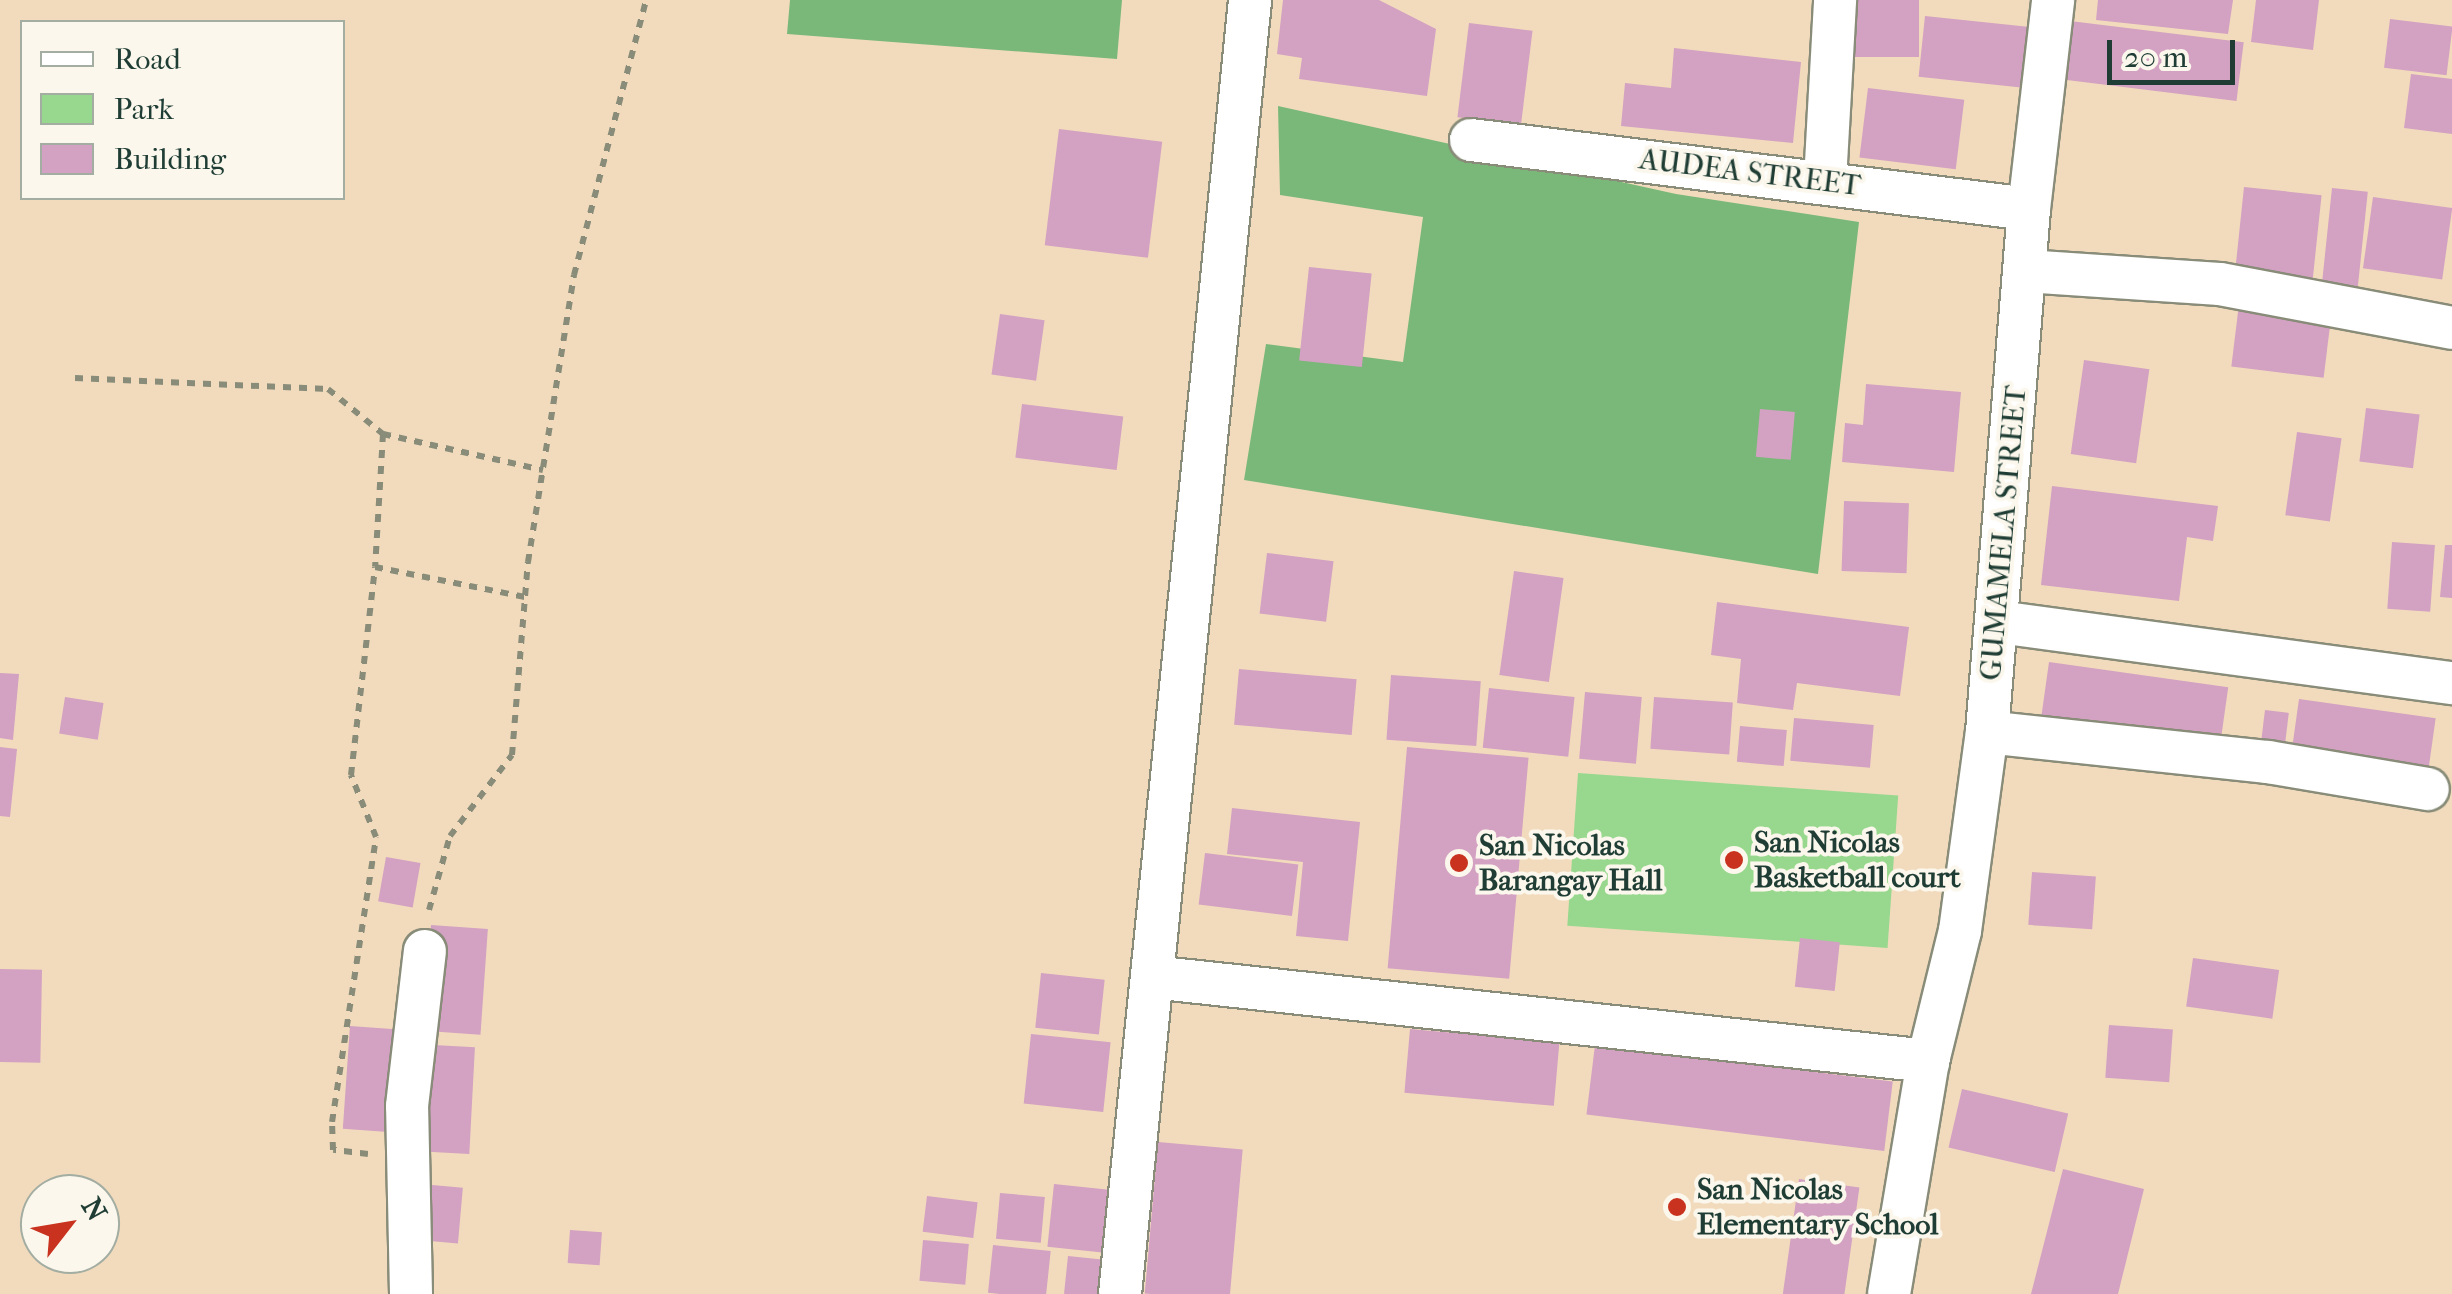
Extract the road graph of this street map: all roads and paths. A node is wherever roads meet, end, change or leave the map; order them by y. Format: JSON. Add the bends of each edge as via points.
{"nodes":[{"id":1,"x":646,"y":0,"type":"edge"},
{"id":2,"x":1250,"y":0,"type":"edge"},
{"id":3,"x":1835,"y":0,"type":"edge"},
{"id":4,"x":2054,"y":0,"type":"edge"},
{"id":5,"x":1471,"y":140,"type":"dead end"},
{"id":6,"x":1825,"y":181,"type":"junction"},
{"id":7,"x":2029,"y":209,"type":"junction"},
{"id":8,"x":2025,"y":271,"type":"junction"},
{"id":9,"x":2452,"y":328,"type":"edge"},
{"id":10,"x":75,"y":378,"type":"dead end"},
{"id":11,"x":383,"y":434,"type":"junction"},
{"id":12,"x":543,"y":470,"type":"junction"},
{"id":13,"x":374,"y":566,"type":"junction"},
{"id":14,"x":525,"y":597,"type":"junction"},
{"id":15,"x":1999,"y":622,"type":"junction"},
{"id":16,"x":2452,"y":683,"type":"edge"},
{"id":17,"x":1987,"y":732,"type":"junction"},
{"id":18,"x":2428,"y":788,"type":"dead end"},
{"id":19,"x":424,"y":951,"type":"joint"},
{"id":20,"x":1152,"y":976,"type":"junction"},
{"id":21,"x":1928,"y":1061,"type":"junction"},
{"id":22,"x":408,"y":1158,"type":"junction"},
{"id":23,"x":411,"y":1294,"type":"edge"},
{"id":24,"x":1120,"y":1294,"type":"edge"},
{"id":25,"x":1889,"y":1294,"type":"edge"}],
"edges":[{"from":1,"to":12,"type":"path","via":[[574,275]]},
{"from":2,"to":20,"type":"street"},
{"from":3,"to":6,"type":"street"},
{"from":4,"to":7,"type":"street","name":"GUMAMELA STREET"},
{"from":5,"to":6,"type":"street","name":"AUDEA STREET"},
{"from":6,"to":7,"type":"street","name":"AUDEA STREET"},
{"from":7,"to":8,"type":"street","name":"GUMAMELA STREET"},
{"from":8,"to":9,"type":"street","via":[[2220,284]]},
{"from":8,"to":15,"type":"street","name":"GUMAMELA STREET"},
{"from":10,"to":11,"type":"path","via":[[328,389]]},
{"from":11,"to":12,"type":"path"},
{"from":11,"to":13,"type":"path"},
{"from":12,"to":14,"type":"path"},
{"from":13,"to":14,"type":"path"},
{"from":13,"to":22,"type":"path","via":[[351,775],[376,837],[332,1150]]},
{"from":14,"to":19,"type":"path","via":[[512,756],[450,836],[432,886]]},
{"from":15,"to":16,"type":"street"},
{"from":15,"to":17,"type":"street","name":"GUMAMELA STREET"},
{"from":17,"to":18,"type":"street","via":[[2268,762]]},
{"from":17,"to":21,"type":"street","name":"GUMAMELA STREET","via":[[1960,930]]},
{"from":19,"to":22,"type":"street","via":[[410,1049]]},
{"from":20,"to":21,"type":"street"},
{"from":20,"to":24,"type":"street"},
{"from":21,"to":25,"type":"street","name":"GUMAMELA STREET"},
{"from":22,"to":23,"type":"street"}]}
